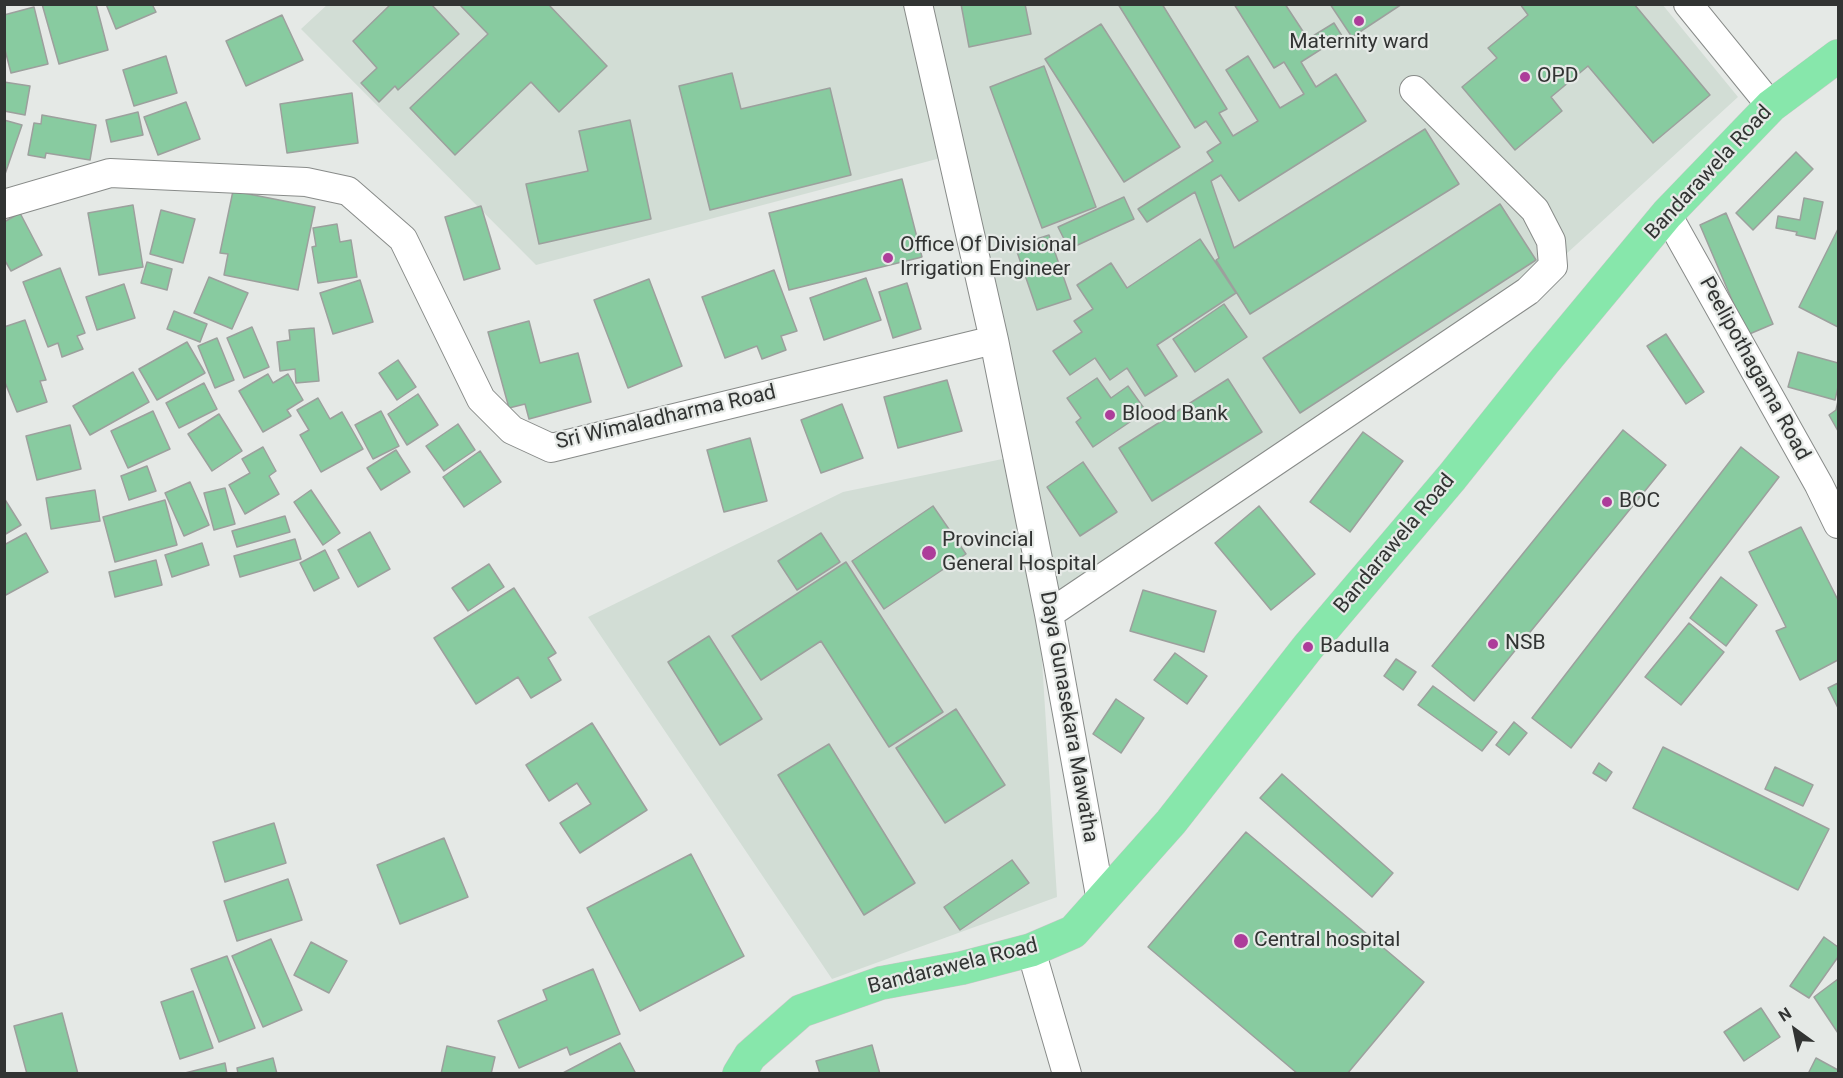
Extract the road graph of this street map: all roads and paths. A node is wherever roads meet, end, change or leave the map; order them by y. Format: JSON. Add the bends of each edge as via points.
{"nodes":[{"id":1,"x":918,"y":4,"type":"edge"},
{"id":2,"x":1688,"y":4,"type":"edge"},
{"id":3,"x":1839,"y":56,"type":"edge"},
{"id":4,"x":1414,"y":90,"type":"dead end"},
{"id":5,"x":1771,"y":106,"type":"junction"},
{"id":6,"x":4,"y":204,"type":"edge"},
{"id":7,"x":1667,"y":214,"type":"junction"},
{"id":8,"x":994,"y":340,"type":"junction"},
{"id":9,"x":1839,"y":525,"type":"edge"},
{"id":10,"x":1049,"y":614,"type":"junction"},
{"id":11,"x":1101,"y":901,"type":"junction"},
{"id":12,"x":1032,"y":950,"type":"junction"},
{"id":13,"x":739,"y":1074,"type":"edge"},
{"id":14,"x":1067,"y":1074,"type":"edge"}],
"edges":[{"from":1,"to":8,"type":"street","name":"Daya Gunasekara Mawatha"},
{"from":2,"to":5,"type":"street"},
{"from":3,"to":5,"type":"highway","name":"Bandarawela Road"},
{"from":4,"to":10,"type":"street","via":[[1535,210],[1551,241],[1553,266],[1528,291]]},
{"from":5,"to":7,"type":"highway","name":"Bandarawela Road"},
{"from":6,"to":8,"type":"street","name":"Sri Wimaladharma Road","via":[[110,173],[306,182],[348,191],[403,239],[481,399],[512,430],[551,448]]},
{"from":7,"to":9,"type":"street","name":"Peelipothagama Road"},
{"from":7,"to":11,"type":"highway","name":"Bandarawela Road","via":[[1308,648],[1171,822]]},
{"from":8,"to":10,"type":"street","name":"Daya Gunasekara Mawatha"},
{"from":10,"to":11,"type":"street","name":"Daya Gunasekara Mawatha"},
{"from":11,"to":12,"type":"highway","name":"Bandarawela Road","via":[[1072,932]]},
{"from":12,"to":13,"type":"highway","name":"Bandarawela Road","via":[[881,983],[801,1011],[750,1056]]},
{"from":12,"to":14,"type":"street"}]}
